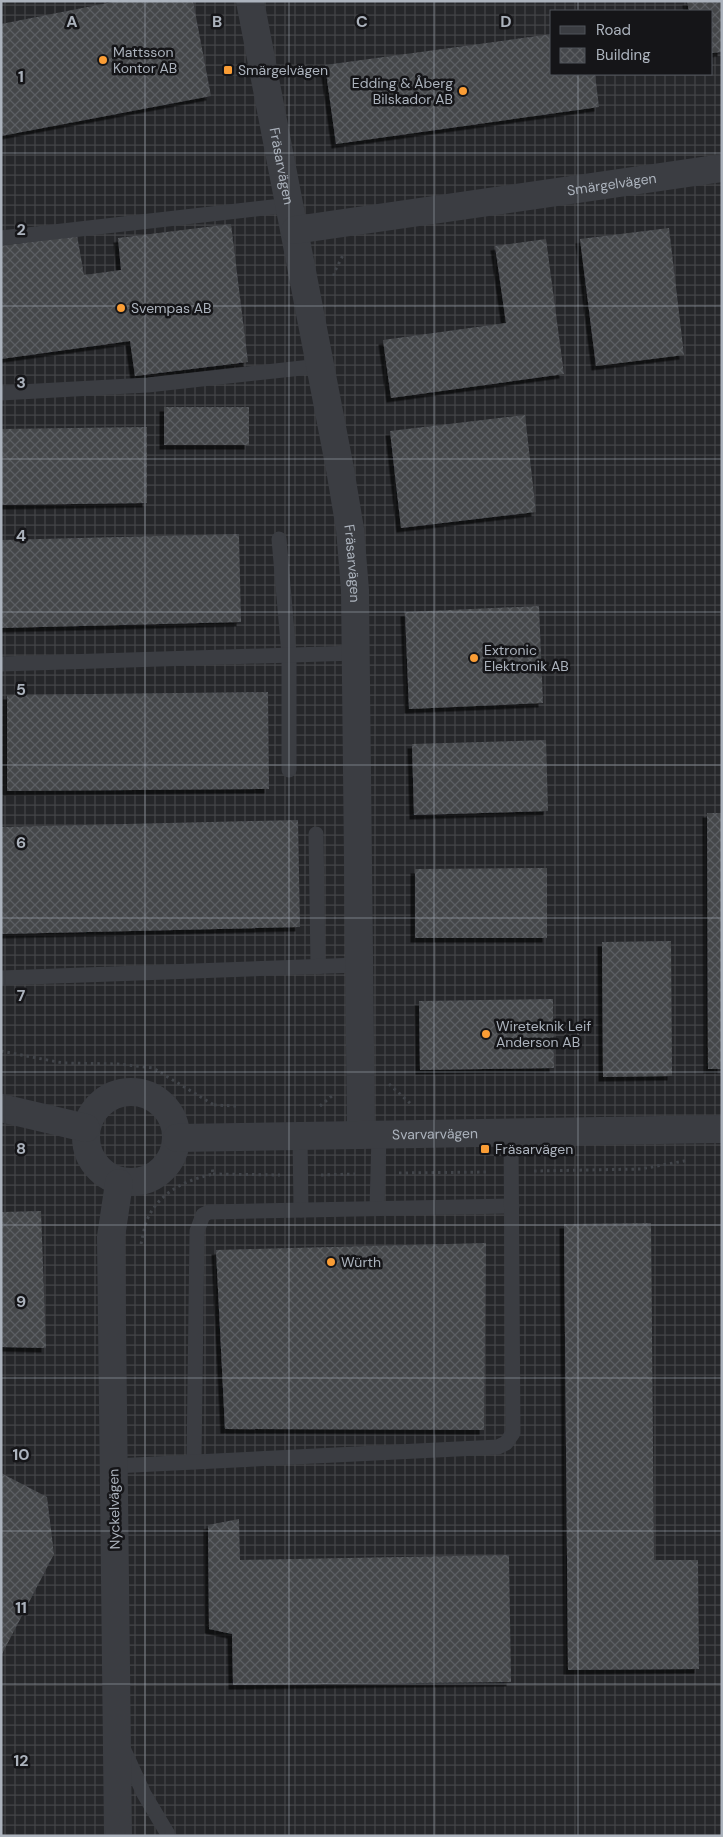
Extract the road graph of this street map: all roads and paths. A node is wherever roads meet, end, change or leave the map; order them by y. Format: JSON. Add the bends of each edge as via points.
{"nodes":[{"id":1,"x":250,"y":1,"type":"edge"},
{"id":2,"x":722,"y":168,"type":"edge"},
{"id":3,"x":292,"y":218,"type":"junction"},
{"id":4,"x":1,"y":238,"type":"edge"},
{"id":5,"x":350,"y":247,"type":"dead end"},
{"id":6,"x":336,"y":283,"type":"dead end"},
{"id":7,"x":320,"y":366,"type":"junction"},
{"id":8,"x":1,"y":393,"type":"edge"},
{"id":9,"x":279,"y":539,"type":"dead end"},
{"id":10,"x":355,"y":653,"type":"junction"},
{"id":11,"x":289,"y":655,"type":"junction"},
{"id":12,"x":1,"y":664,"type":"edge"},
{"id":13,"x":289,"y":770,"type":"dead end"},
{"id":14,"x":316,"y":834,"type":"dead end"},
{"id":15,"x":358,"y":965,"type":"junction"},
{"id":16,"x":318,"y":967,"type":"junction"},
{"id":17,"x":1,"y":978,"type":"edge"},
{"id":18,"x":384,"y":1080,"type":"dead end"},
{"id":19,"x":1,"y":1108,"type":"edge"},
{"id":20,"x":416,"y":1108,"type":"dead end"},
{"id":21,"x":86,"y":1128,"type":"junction"},
{"id":22,"x":722,"y":1128,"type":"edge"},
{"id":23,"x":511,"y":1132,"type":"junction"},
{"id":24,"x":370,"y":1135,"type":"junction"},
{"id":25,"x":300,"y":1136,"type":"junction"},
{"id":26,"x":177,"y":1138,"type":"junction"},
{"id":27,"x":695,"y":1159,"type":"dead end"},
{"id":28,"x":511,"y":1171,"type":"junction"},
{"id":29,"x":213,"y":1174,"type":"dead end"},
{"id":30,"x":378,"y":1174,"type":"junction"},
{"id":31,"x":301,"y":1175,"type":"junction"},
{"id":32,"x":120,"y":1183,"type":"junction"},
{"id":33,"x":512,"y":1206,"type":"junction"},
{"id":34,"x":377,"y":1208,"type":"junction"},
{"id":35,"x":301,"y":1210,"type":"junction"},
{"id":36,"x":194,"y":1462,"type":"junction"},
{"id":37,"x":114,"y":1466,"type":"junction"},
{"id":38,"x":116,"y":1733,"type":"junction"},
{"id":39,"x":118,"y":1836,"type":"edge"},
{"id":40,"x":169,"y":1836,"type":"edge"}],
"edges":[{"from":1,"to":3,"type":"street","name":"Fräsarvägen"},
{"from":2,"to":3,"type":"street","name":"Smärgelvägen"},
{"from":3,"to":4,"type":"lane"},
{"from":3,"to":7,"type":"street","name":"Fräsarvägen"},
{"from":5,"to":6,"type":"path","via":[[343,253],[334,273]]},
{"from":7,"to":8,"type":"lane","via":[[148,385]]},
{"from":7,"to":10,"type":"street","name":"Fräsarvägen","via":[[350,529],[355,590]]},
{"from":9,"to":11,"type":"lane"},
{"from":10,"to":11,"type":"lane"},
{"from":10,"to":15,"type":"street","name":"Fräsarvägen"},
{"from":11,"to":12,"type":"lane"},
{"from":11,"to":13,"type":"lane"},
{"from":14,"to":16,"type":"lane"},
{"from":15,"to":16,"type":"lane"},
{"from":15,"to":24,"type":"street","name":"Fräsarvägen"},
{"from":16,"to":17,"type":"lane"},
{"from":18,"to":20,"type":"path"},
{"from":19,"to":21,"type":"street"},
{"from":21,"to":26,"type":"street","via":[[89,1116],[98,1104],[118,1093],[130,1092],[154,1098],[166,1108]]},
{"from":21,"to":32,"type":"street","via":[[87,1145],[94,1164],[106,1176]]},
{"from":22,"to":23,"type":"street","name":"Svarvarvägen"},
{"from":23,"to":24,"type":"street","name":"Svarvarvägen"},
{"from":23,"to":28,"type":"lane"},
{"from":24,"to":25,"type":"street","name":"Svarvarvägen"},
{"from":24,"to":30,"type":"lane"},
{"from":25,"to":26,"type":"street","name":"Svarvarvägen"},
{"from":25,"to":31,"type":"lane"},
{"from":26,"to":32,"type":"street","via":[[173,1156],[154,1177],[138,1183]]},
{"from":27,"to":28,"type":"path","via":[[641,1169]]},
{"from":28,"to":30,"type":"path"},
{"from":28,"to":33,"type":"lane"},
{"from":29,"to":31,"type":"path"},
{"from":30,"to":31,"type":"path"},
{"from":30,"to":34,"type":"lane"},
{"from":31,"to":35,"type":"lane"},
{"from":32,"to":37,"type":"street","name":"Nyckelvägen","via":[[111,1237]]},
{"from":33,"to":34,"type":"lane"},
{"from":33,"to":36,"type":"lane","via":[[513,1433],[506,1443],[498,1447]]},
{"from":34,"to":35,"type":"lane"},
{"from":35,"to":36,"type":"lane","via":[[209,1212],[200,1222],[197,1231]]},
{"from":36,"to":37,"type":"lane"},
{"from":37,"to":38,"type":"street","name":"Nyckelvägen"},
{"from":38,"to":39,"type":"street","name":"Nyckelvägen"},
{"from":38,"to":40,"type":"lane","via":[[144,1794]]}]}
